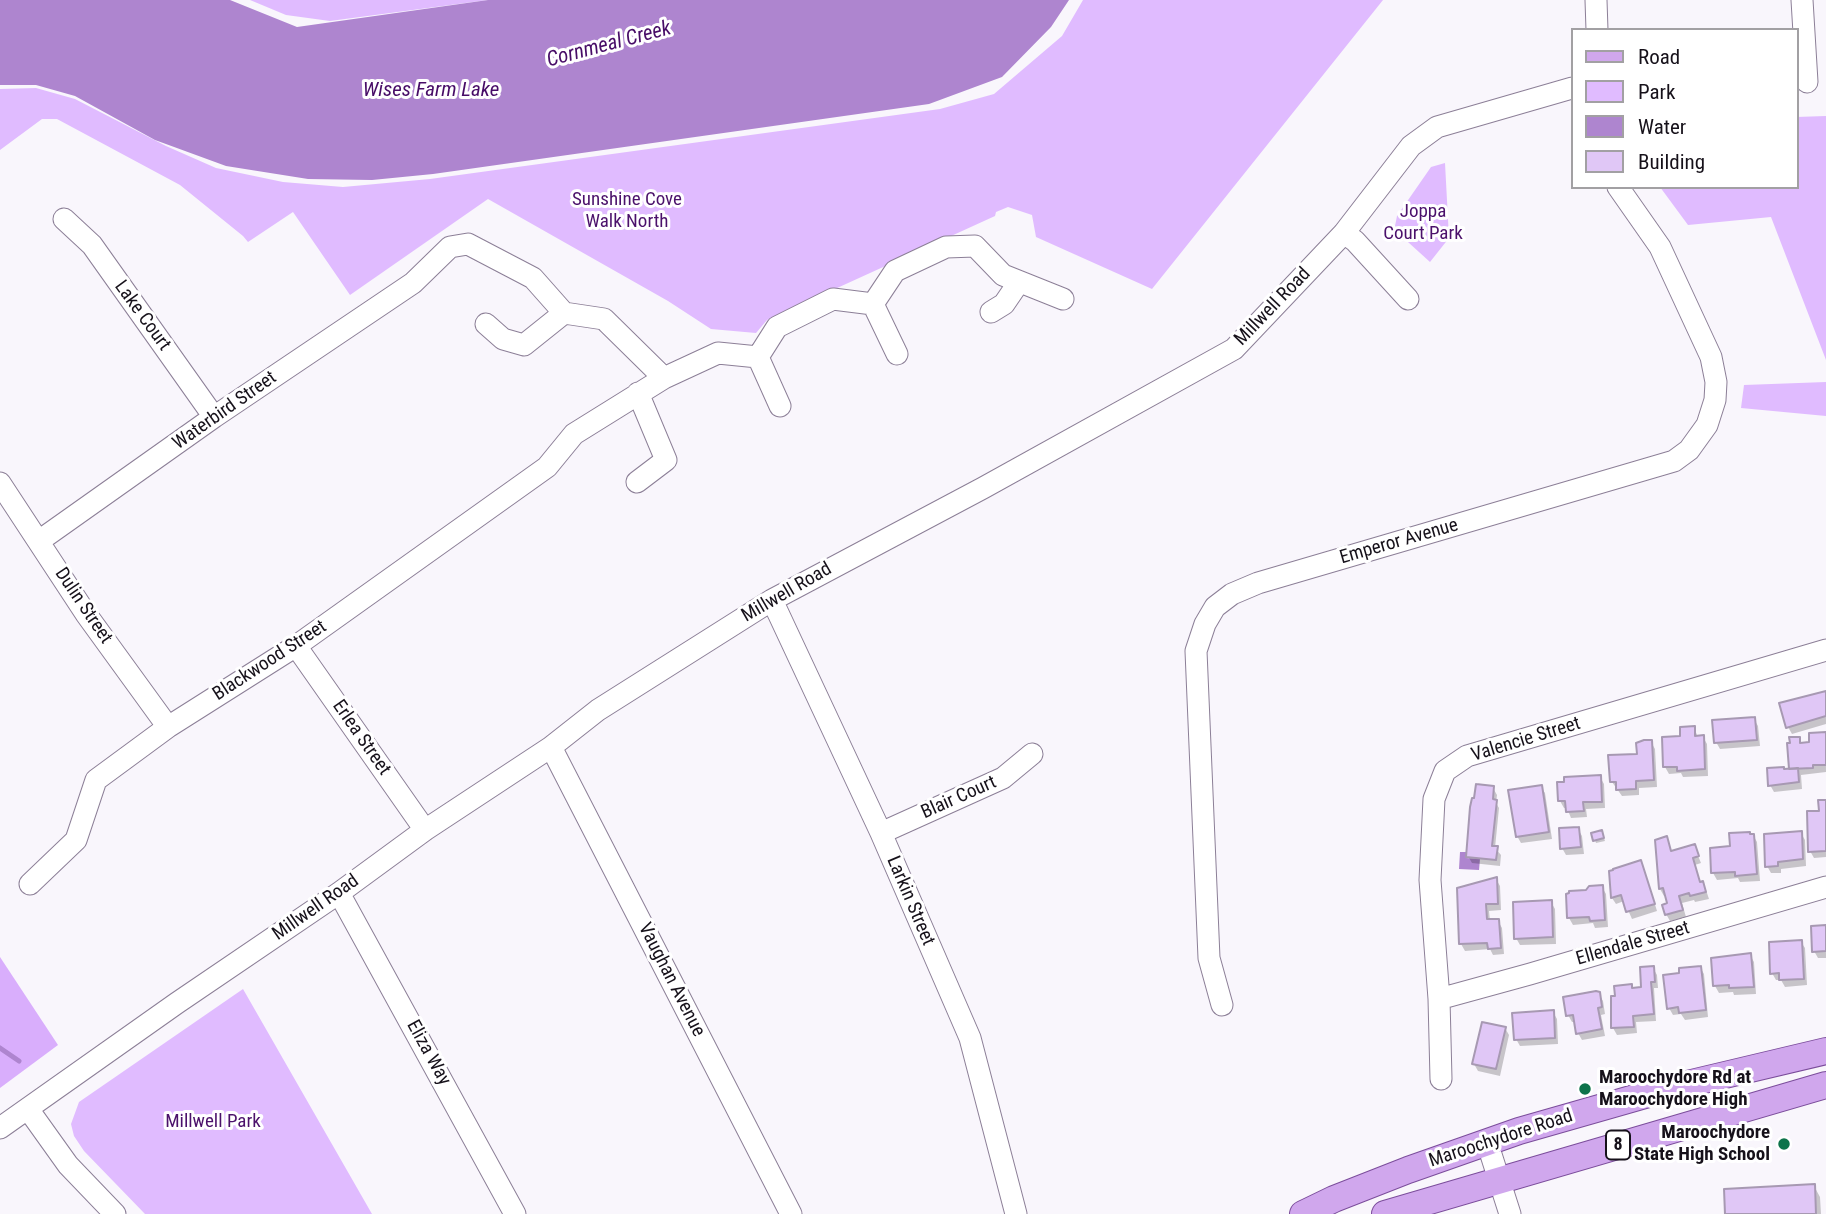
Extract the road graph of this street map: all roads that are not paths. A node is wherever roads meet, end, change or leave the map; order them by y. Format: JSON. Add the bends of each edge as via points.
{"nodes":[{"id":1,"x":1596,"y":0,"type":"edge"},
{"id":2,"x":1802,"y":0,"type":"edge"},
{"id":3,"x":1597,"y":28,"type":"edge"},
{"id":4,"x":1810,"y":82,"type":"edge"},
{"id":5,"x":1570,"y":89,"type":"edge"},
{"id":6,"x":1619,"y":189,"type":"edge"},
{"id":7,"x":64,"y":219,"type":"dead end"},
{"id":8,"x":1344,"y":233,"type":"junction"},
{"id":9,"x":1019,"y":282,"type":"junction"},
{"id":10,"x":1063,"y":299,"type":"dead end"},
{"id":11,"x":1408,"y":299,"type":"dead end"},
{"id":12,"x":873,"y":304,"type":"junction"},
{"id":13,"x":992,"y":312,"type":"dead end"},
{"id":14,"x":564,"y":313,"type":"junction"},
{"id":15,"x":486,"y":324,"type":"dead end"},
{"id":16,"x":897,"y":355,"type":"dead end"},
{"id":17,"x":758,"y":357,"type":"junction"},
{"id":18,"x":664,"y":378,"type":"junction"},
{"id":19,"x":638,"y":393,"type":"junction"},
{"id":20,"x":779,"y":406,"type":"dead end"},
{"id":21,"x":215,"y":417,"type":"junction"},
{"id":22,"x":637,"y":482,"type":"dead end"},
{"id":23,"x":0,"y":483,"type":"edge"},
{"id":24,"x":39,"y":541,"type":"junction"},
{"id":25,"x":772,"y":600,"type":"junction"},
{"id":26,"x":296,"y":646,"type":"junction"},
{"id":27,"x":1826,"y":650,"type":"edge"},
{"id":28,"x":168,"y":727,"type":"junction"},
{"id":29,"x":551,"y":747,"type":"junction"},
{"id":30,"x":1032,"y":754,"type":"dead end"},
{"id":31,"x":425,"y":830,"type":"junction"},
{"id":32,"x":881,"y":833,"type":"junction"},
{"id":33,"x":30,"y":884,"type":"dead end"},
{"id":34,"x":1826,"y":887,"type":"edge"},
{"id":35,"x":339,"y":893,"type":"junction"},
{"id":36,"x":1439,"y":999,"type":"junction"},
{"id":37,"x":1222,"y":1005,"type":"dead end"},
{"id":38,"x":1826,"y":1051,"type":"edge"},
{"id":39,"x":1441,"y":1079,"type":"dead end"},
{"id":40,"x":1826,"y":1084,"type":"edge"},
{"id":41,"x":28,"y":1109,"type":"junction"},
{"id":42,"x":0,"y":1128,"type":"edge"},
{"id":43,"x":1487,"y":1142,"type":"junction"},
{"id":44,"x":1499,"y":1180,"type":"junction"},
{"id":45,"x":115,"y":1214,"type":"edge"},
{"id":46,"x":515,"y":1214,"type":"edge"},
{"id":47,"x":792,"y":1214,"type":"edge"},
{"id":48,"x":1016,"y":1214,"type":"edge"},
{"id":49,"x":1303,"y":1214,"type":"edge"},
{"id":50,"x":1385,"y":1214,"type":"edge"},
{"id":51,"x":1510,"y":1214,"type":"edge"}],
"edges":[{"from":1,"to":3,"type":"street"},
{"from":2,"to":4,"type":"street"},
{"from":5,"to":8,"type":"street","name":"Millwell Road","via":[[1437,127],[1411,146]]},
{"from":6,"to":37,"type":"street","name":"Emperor Avenue","via":[[1660,247],[1711,357],[1715,400],[1707,425],[1689,450],[1674,461],[1258,583],[1215,607],[1205,624],[1196,651],[1209,958]]},
{"from":7,"to":21,"type":"street","name":"Lake Court","via":[[92,245]]},
{"from":8,"to":11,"type":"street"},
{"from":8,"to":25,"type":"street","name":"Millwell Road","via":[[1234,349]]},
{"from":9,"to":10,"type":"street"},
{"from":9,"to":12,"type":"street","via":[[1003,275],[975,246],[946,247],[895,271]]},
{"from":9,"to":13,"type":"street","via":[[1004,304]]},
{"from":12,"to":16,"type":"street"},
{"from":12,"to":17,"type":"street","via":[[833,299],[777,327]]},
{"from":14,"to":15,"type":"street","via":[[524,345],[503,340]]},
{"from":14,"to":18,"type":"street","via":[[604,320]]},
{"from":14,"to":21,"type":"street","name":"Waterbird Street","via":[[533,278],[468,244],[450,247],[413,283]]},
{"from":17,"to":18,"type":"street","name":"Blackwood Street","via":[[718,353]]},
{"from":17,"to":20,"type":"street"},
{"from":18,"to":19,"type":"street","name":"Blackwood Street"},
{"from":19,"to":22,"type":"street","via":[[666,460]]},
{"from":19,"to":26,"type":"street","name":"Blackwood Street","via":[[574,434],[547,467]]},
{"from":21,"to":24,"type":"street","name":"Waterbird Street"},
{"from":23,"to":24,"type":"street","name":"Dulin Street"},
{"from":24,"to":28,"type":"street","name":"Dulin Street"},
{"from":25,"to":29,"type":"street","name":"Millwell Road","via":[[598,710]]},
{"from":25,"to":32,"type":"street","name":"Larkin Street"},
{"from":26,"to":28,"type":"street","name":"Blackwood Street"},
{"from":26,"to":31,"type":"street","name":"Erlea Street"},
{"from":27,"to":36,"type":"street","name":"Valencie Street","via":[[1467,756],[1445,771],[1434,799],[1430,880]]},
{"from":28,"to":33,"type":"street","name":"Blackwood Street","via":[[96,780],[76,840]]},
{"from":29,"to":31,"type":"street","name":"Millwell Road"},
{"from":29,"to":47,"type":"street","name":"Vaughan Avenue"},
{"from":30,"to":32,"type":"street","name":"Blair Court","via":[[1003,778]]},
{"from":31,"to":35,"type":"street","name":"Millwell Road"},
{"from":32,"to":48,"type":"street","name":"Larkin Street","via":[[970,1038]]},
{"from":34,"to":36,"type":"street","name":"Ellendale Street"},
{"from":35,"to":41,"type":"street","name":"Millwell Road"},
{"from":35,"to":46,"type":"street","name":"Eliza Way"},
{"from":36,"to":39,"type":"street","name":"Valencie Street"},
{"from":38,"to":43,"type":"main road","name":"Maroochydore Road","number":"8","via":[[1666,1088]]},
{"from":40,"to":44,"type":"main road","name":"Maroochydore Road","number":"8"},
{"from":41,"to":42,"type":"street","name":"Millwell Road"},
{"from":41,"to":45,"type":"street","via":[[68,1165]]},
{"from":43,"to":44,"type":"street"},
{"from":43,"to":49,"type":"main road","name":"Maroochydore Road","number":"8"},
{"from":44,"to":50,"type":"main road","name":"Maroochydore Road","number":"8"},
{"from":44,"to":51,"type":"street"}]}
